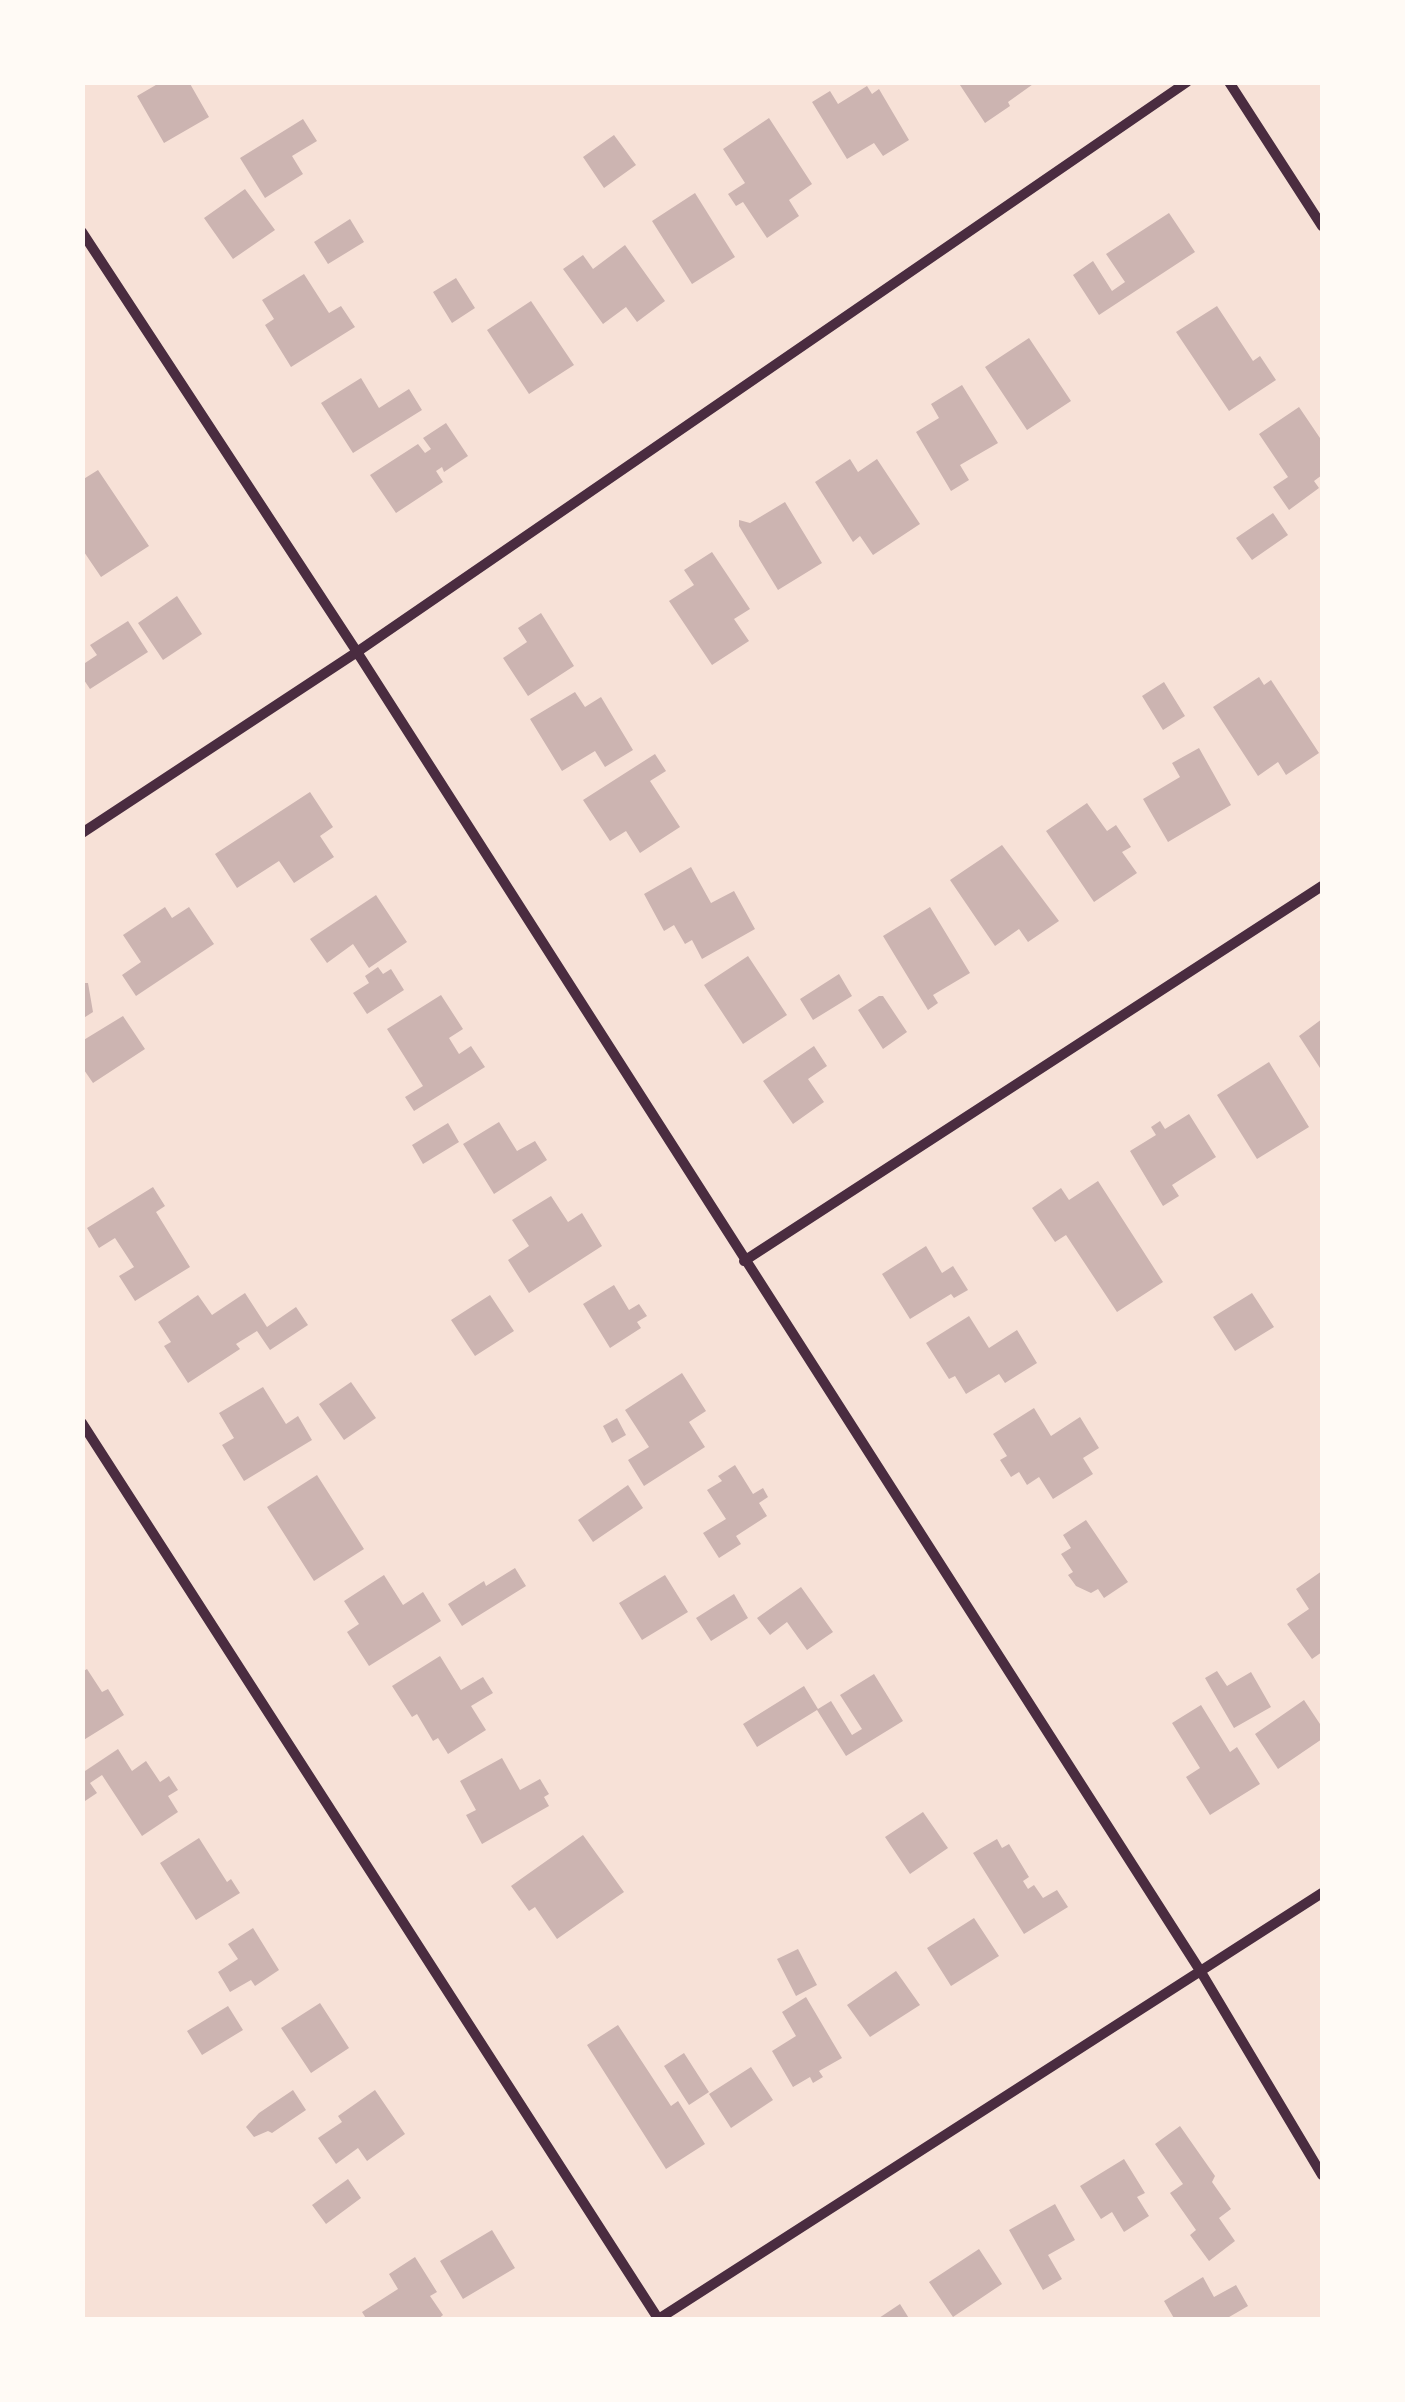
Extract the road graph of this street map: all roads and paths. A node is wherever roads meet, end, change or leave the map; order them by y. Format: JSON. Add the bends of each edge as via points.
{"nodes":[{"id":1,"x":1187,"y":82,"type":"edge"},
{"id":2,"x":1229,"y":82,"type":"edge"},
{"id":3,"x":1322,"y":226,"type":"edge"},
{"id":4,"x":82,"y":232,"type":"edge"},
{"id":5,"x":357,"y":652,"type":"junction"},
{"id":6,"x":82,"y":833,"type":"edge"},
{"id":7,"x":1322,"y":886,"type":"edge"},
{"id":8,"x":744,"y":1261,"type":"junction"},
{"id":9,"x":82,"y":1423,"type":"edge"},
{"id":10,"x":1322,"y":1893,"type":"edge"},
{"id":11,"x":1201,"y":1972,"type":"junction"},
{"id":12,"x":1322,"y":2175,"type":"edge"},
{"id":13,"x":658,"y":2319,"type":"edge"}],
"edges":[{"from":1,"to":5,"type":"street"},
{"from":2,"to":3,"type":"street"},
{"from":4,"to":5,"type":"street"},
{"from":5,"to":6,"type":"street"},
{"from":5,"to":8,"type":"street"},
{"from":7,"to":8,"type":"street"},
{"from":8,"to":11,"type":"street"},
{"from":9,"to":13,"type":"street"},
{"from":10,"to":11,"type":"street"},
{"from":11,"to":12,"type":"street"},
{"from":11,"to":13,"type":"street"}]}
